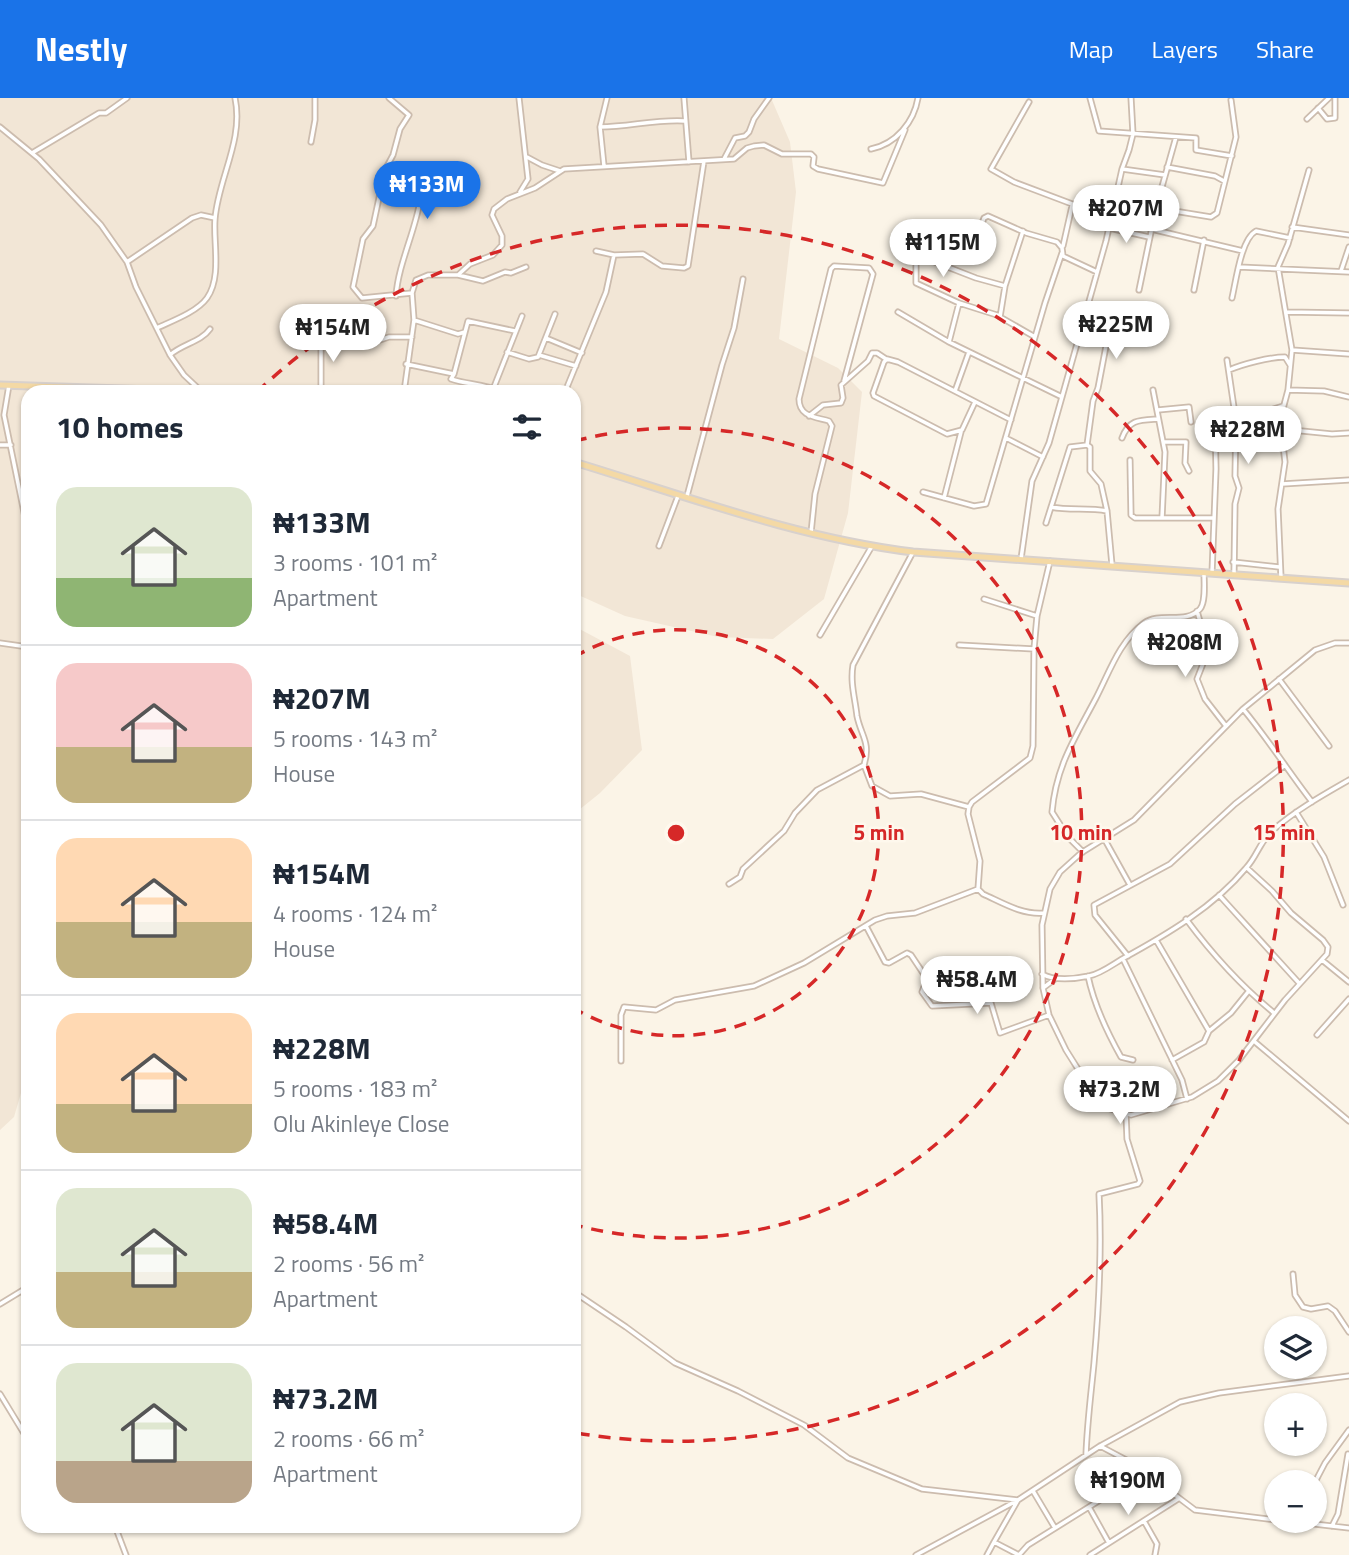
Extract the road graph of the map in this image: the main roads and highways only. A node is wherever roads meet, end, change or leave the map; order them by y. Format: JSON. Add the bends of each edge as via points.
{"nodes":[{"id":1,"x":0,"y":385,"type":"edge"},
{"id":2,"x":21,"y":386,"type":"edge"},
{"id":3,"x":581,"y":464,"type":"edge"},
{"id":4,"x":1349,"y":583,"type":"edge"}],
"edges":[{"from":1,"to":2,"type":"main road"},
{"from":3,"to":4,"type":"main road","via":[[811,533],[872,546]]}]}
